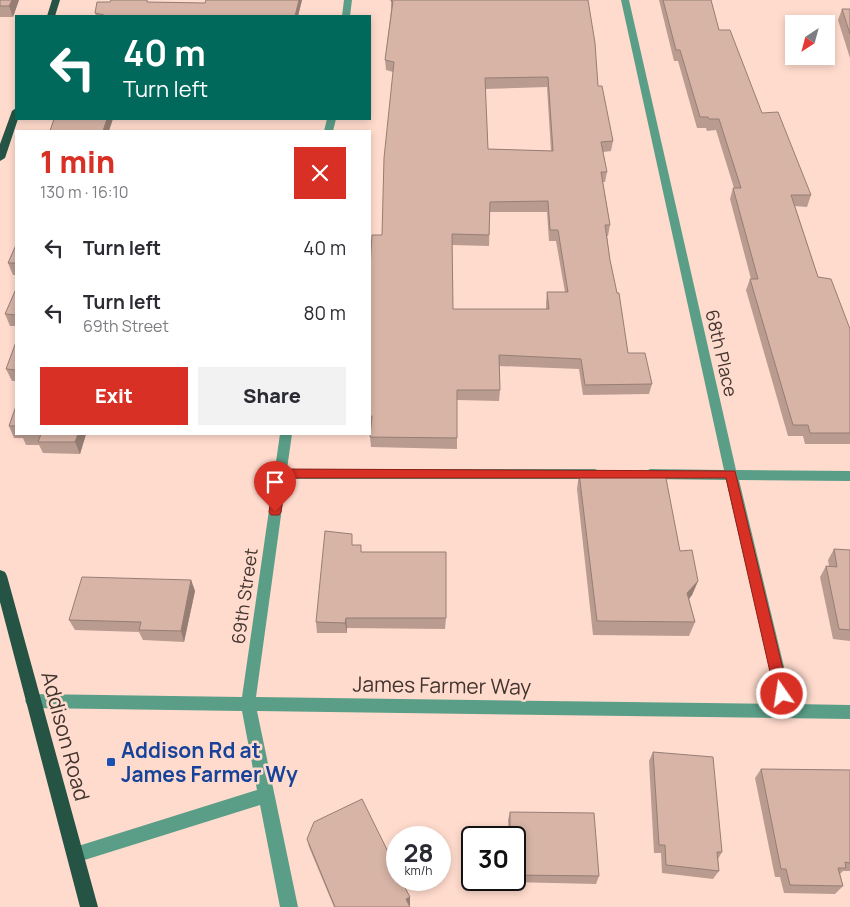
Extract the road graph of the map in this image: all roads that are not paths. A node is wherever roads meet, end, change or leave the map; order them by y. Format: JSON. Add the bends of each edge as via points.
{"nodes":[{"id":1,"x":56,"y":0,"type":"edge"},
{"id":2,"x":348,"y":0,"type":"edge"},
{"id":3,"x":625,"y":0,"type":"edge"},
{"id":4,"x":50,"y":15,"type":"edge"},
{"id":5,"x":346,"y":15,"type":"edge"},
{"id":6,"x":15,"y":114,"type":"edge"},
{"id":7,"x":0,"y":158,"type":"edge"},
{"id":8,"x":286,"y":435,"type":"edge"},
{"id":9,"x":281,"y":474,"type":"junction"},
{"id":10,"x":610,"y":474,"type":"edge"},
{"id":11,"x":640,"y":474,"type":"edge"},
{"id":12,"x":730,"y":474,"type":"junction"},
{"id":13,"x":850,"y":476,"type":"edge"},
{"id":14,"x":0,"y":576,"type":"edge"},
{"id":15,"x":33,"y":701,"type":"junction"},
{"id":16,"x":248,"y":704,"type":"junction"},
{"id":17,"x":786,"y":712,"type":"junction"},
{"id":18,"x":850,"y":712,"type":"edge"},
{"id":19,"x":266,"y":794,"type":"junction"},
{"id":20,"x":75,"y":855,"type":"junction"},
{"id":21,"x":89,"y":907,"type":"edge"},
{"id":22,"x":289,"y":907,"type":"edge"}],
"edges":[{"from":1,"to":4,"type":"main road"},
{"from":2,"to":5,"type":"street"},
{"from":3,"to":12,"type":"street","name":"68th Place"},
{"from":6,"to":7,"type":"main road"},
{"from":8,"to":9,"type":"street","name":"69th Street"},
{"from":9,"to":10,"type":"street"},
{"from":9,"to":16,"type":"street","name":"69th Street"},
{"from":11,"to":12,"type":"street"},
{"from":12,"to":13,"type":"street"},
{"from":12,"to":17,"type":"street","name":"68th Place"},
{"from":14,"to":15,"type":"main road","name":"Addison Road"},
{"from":15,"to":16,"type":"street","name":"James Farmer Way"},
{"from":15,"to":20,"type":"main road","name":"Addison Road"},
{"from":16,"to":17,"type":"street","name":"James Farmer Way"},
{"from":16,"to":19,"type":"street","name":"69th Street"},
{"from":17,"to":18,"type":"street","name":"James Farmer Way"},
{"from":19,"to":20,"type":"street"},
{"from":19,"to":22,"type":"street","name":"69th Street"},
{"from":20,"to":21,"type":"main road","name":"Addison Road"}]}
